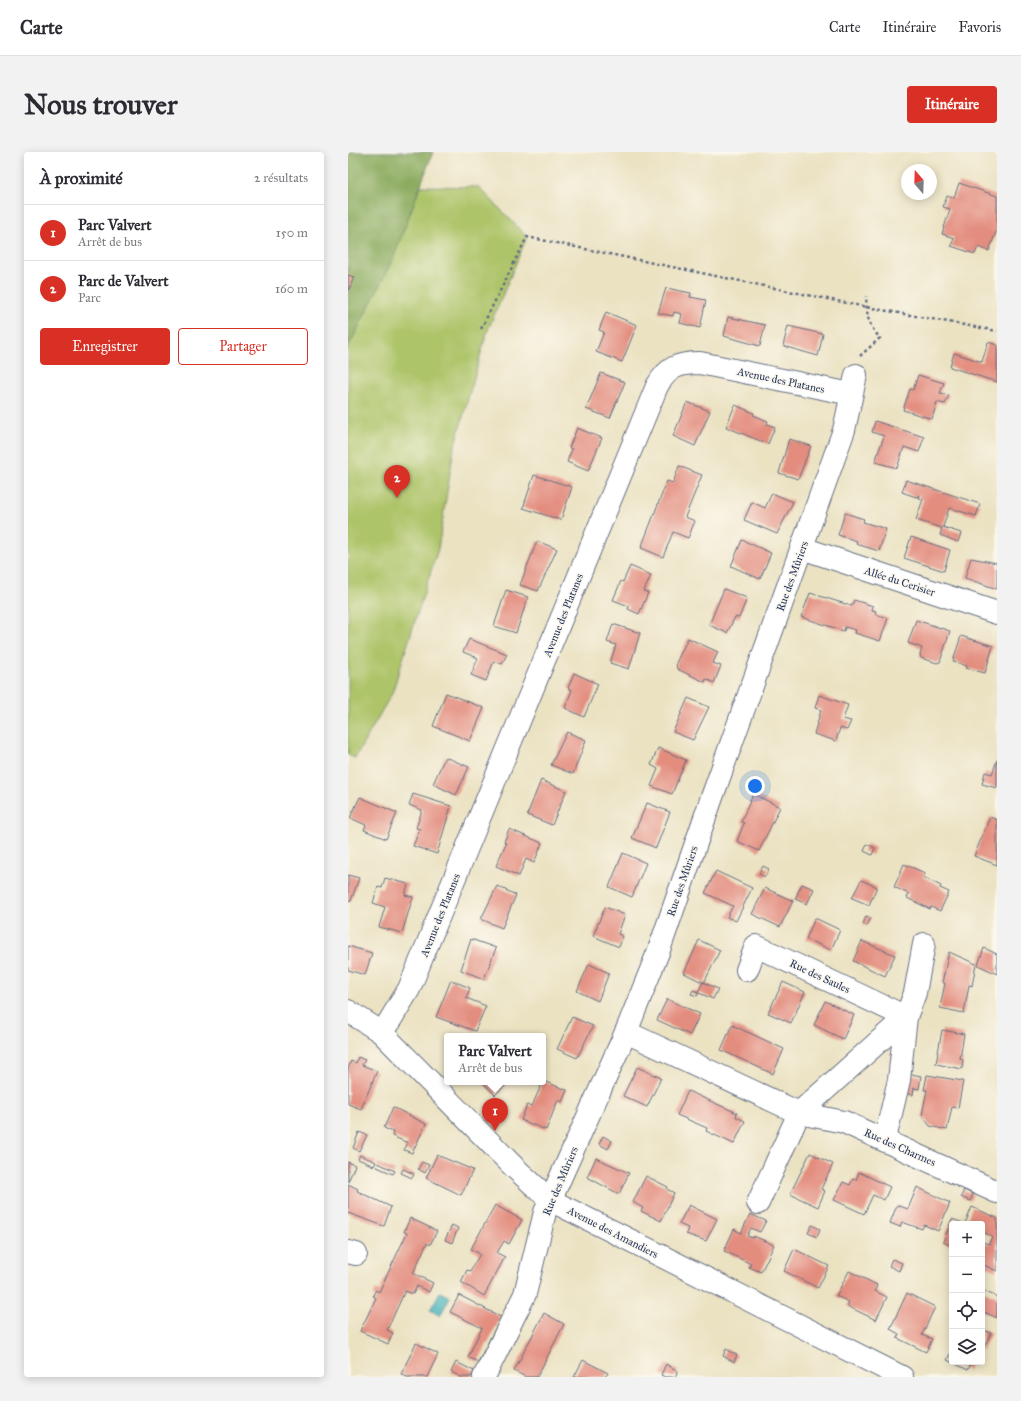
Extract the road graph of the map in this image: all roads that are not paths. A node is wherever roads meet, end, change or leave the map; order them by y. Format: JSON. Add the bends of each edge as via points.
{"nodes":[{"id":1,"x":854,"y":385,"type":"joint"},
{"id":2,"x":802,"y":548,"type":"junction"},
{"id":3,"x":997,"y":613,"type":"edge"},
{"id":4,"x":924,"y":944,"type":"dead end"},
{"id":5,"x":747,"y":970,"type":"dead end"},
{"id":6,"x":348,"y":1011,"type":"edge"},
{"id":7,"x":906,"y":1017,"type":"junction"},
{"id":8,"x":381,"y":1032,"type":"junction"},
{"id":9,"x":626,"y":1032,"type":"junction"},
{"id":10,"x":799,"y":1113,"type":"junction"},
{"id":11,"x":885,"y":1140,"type":"junction"},
{"id":12,"x":997,"y":1192,"type":"edge"},
{"id":13,"x":550,"y":1200,"type":"junction"},
{"id":14,"x":758,"y":1203,"type":"dead end"},
{"id":15,"x":484,"y":1377,"type":"edge"},
{"id":16,"x":902,"y":1377,"type":"edge"}],
"edges":[{"from":1,"to":2,"type":"street","name":"Rue des Mûriers","via":[[844,430]]},
{"from":1,"to":8,"type":"street","name":"Avenue des Platanes","via":[[700,363],[685,363],[664,375],[657,386],[409,989]]},
{"from":2,"to":3,"type":"street","name":"Allée du Cerisier"},
{"from":2,"to":9,"type":"street","name":"Rue des Mûriers","via":[[658,950]]},
{"from":4,"to":7,"type":"street","via":[[915,993]]},
{"from":5,"to":7,"type":"street","name":"Rue des Saules","via":[[756,946]]},
{"from":6,"to":8,"type":"street","name":"Avenue des Amandiers"},
{"from":7,"to":10,"type":"street"},
{"from":7,"to":11,"type":"street","via":[[899,1080]]},
{"from":8,"to":13,"type":"street","name":"Avenue des Amandiers"},
{"from":9,"to":10,"type":"street","name":"Rue des Charmes"},
{"from":9,"to":13,"type":"street","name":"Rue des Mûriers"},
{"from":10,"to":11,"type":"street","name":"Rue des Charmes","via":[[844,1122]]},
{"from":10,"to":14,"type":"street"},
{"from":11,"to":12,"type":"street","name":"Rue des Charmes"},
{"from":13,"to":15,"type":"street","name":"Rue des Mûriers","via":[[525,1294]]},
{"from":13,"to":16,"type":"street","name":"Avenue des Amandiers"}]}
